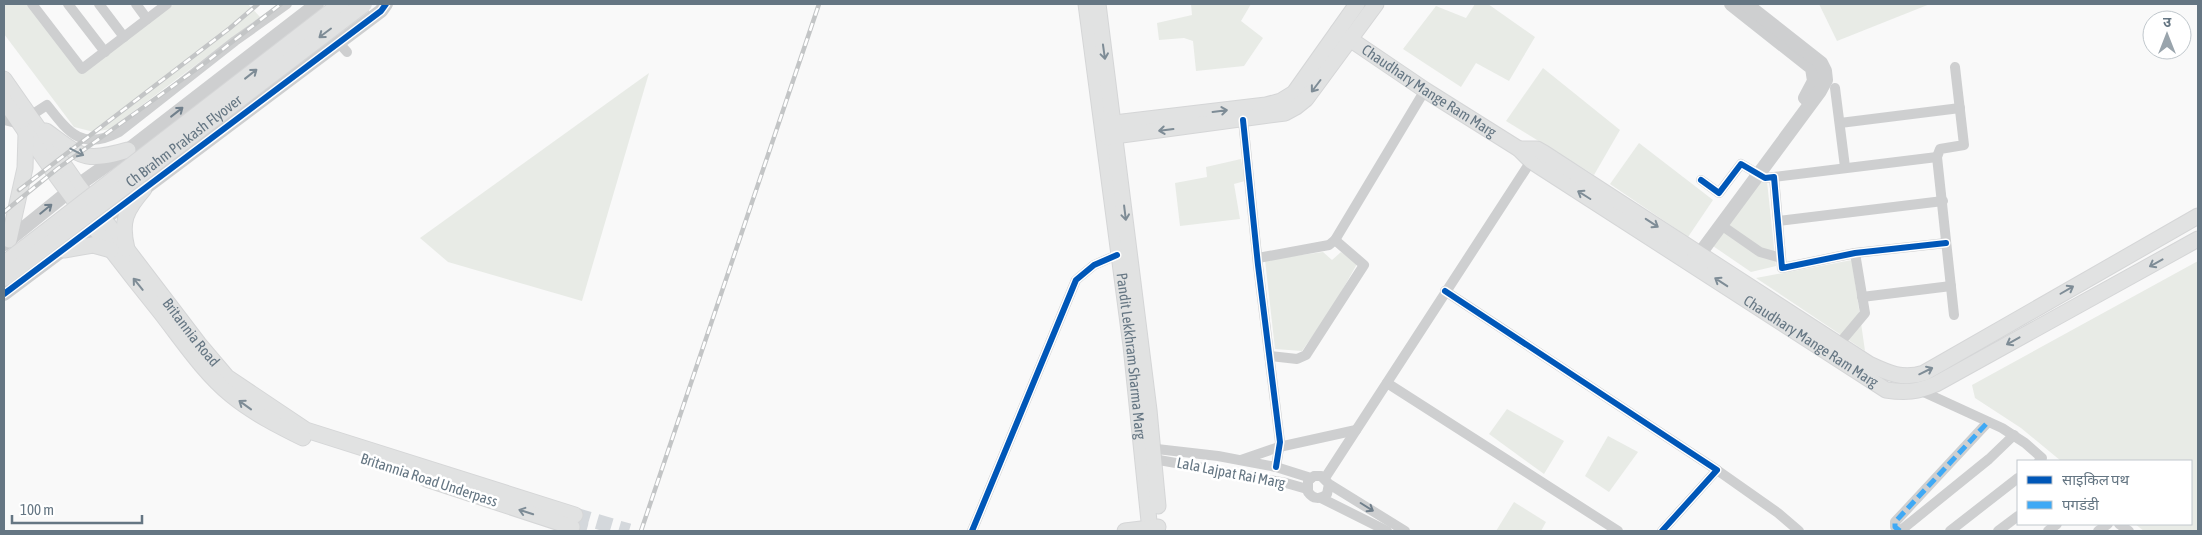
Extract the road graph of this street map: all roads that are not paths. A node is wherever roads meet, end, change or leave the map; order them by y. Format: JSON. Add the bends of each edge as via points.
{"nodes":[{"id":1,"x":32,"y":4,"type":"edge"},
{"id":2,"x":68,"y":4,"type":"edge"},
{"id":3,"x":99,"y":4,"type":"edge"},
{"id":4,"x":136,"y":4,"type":"edge"},
{"id":5,"x":167,"y":4,"type":"edge"},
{"id":6,"x":287,"y":4,"type":"edge"},
{"id":7,"x":317,"y":4,"type":"edge"},
{"id":8,"x":341,"y":4,"type":"edge"},
{"id":9,"x":364,"y":4,"type":"edge"},
{"id":10,"x":386,"y":4,"type":"edge"},
{"id":11,"x":1086,"y":4,"type":"edge"},
{"id":12,"x":1098,"y":4,"type":"edge"},
{"id":13,"x":1357,"y":4,"type":"edge"},
{"id":14,"x":1376,"y":4,"type":"edge"},
{"id":15,"x":1731,"y":4,"type":"edge"},
{"id":16,"x":1746,"y":4,"type":"edge"},
{"id":17,"x":147,"y":19,"type":"junction"},
{"id":18,"x":1338,"y":31,"type":"junction"},
{"id":19,"x":124,"y":37,"type":"junction"},
{"id":20,"x":1350,"y":40,"type":"junction"},
{"id":21,"x":105,"y":52,"type":"junction"},
{"id":22,"x":1370,"y":53,"type":"junction"},
{"id":23,"x":1337,"y":58,"type":"junction"},
{"id":24,"x":1955,"y":67,"type":"dead end"},
{"id":25,"x":4,"y":79,"type":"edge"},
{"id":26,"x":1835,"y":88,"type":"dead end"},
{"id":27,"x":1425,"y":90,"type":"junction"},
{"id":28,"x":4,"y":100,"type":"edge"},
{"id":29,"x":1960,"y":108,"type":"junction"},
{"id":30,"x":4,"y":120,"type":"edge"},
{"id":31,"x":1243,"y":120,"type":"junction"},
{"id":32,"x":1840,"y":123,"type":"junction"},
{"id":33,"x":28,"y":125,"type":"junction"},
{"id":34,"x":1109,"y":130,"type":"junction"},
{"id":35,"x":148,"y":134,"type":"junction"},
{"id":36,"x":1519,"y":149,"type":"junction"},
{"id":37,"x":128,"y":150,"type":"junction"},
{"id":38,"x":1937,"y":157,"type":"junction"},
{"id":39,"x":1530,"y":161,"type":"junction"},
{"id":40,"x":1845,"y":167,"type":"junction"},
{"id":41,"x":173,"y":168,"type":"junction"},
{"id":42,"x":1762,"y":174,"type":"junction"},
{"id":43,"x":1701,"y":180,"type":"dead end"},
{"id":44,"x":72,"y":189,"type":"junction"},
{"id":45,"x":144,"y":189,"type":"junction"},
{"id":46,"x":1943,"y":201,"type":"junction"},
{"id":47,"x":2198,"y":216,"type":"edge"},
{"id":48,"x":1778,"y":222,"type":"junction"},
{"id":49,"x":99,"y":224,"type":"junction"},
{"id":50,"x":1721,"y":225,"type":"junction"},
{"id":51,"x":2198,"y":239,"type":"edge"},
{"id":52,"x":1335,"y":240,"type":"junction"},
{"id":53,"x":1946,"y":243,"type":"junction"},
{"id":54,"x":5,"y":246,"type":"edge"},
{"id":55,"x":64,"y":250,"type":"junction"},
{"id":56,"x":111,"y":250,"type":"junction"},
{"id":57,"x":128,"y":252,"type":"junction"},
{"id":58,"x":1855,"y":253,"type":"junction"},
{"id":59,"x":1117,"y":255,"type":"junction"},
{"id":60,"x":1692,"y":256,"type":"junction"},
{"id":61,"x":1258,"y":258,"type":"junction"},
{"id":62,"x":1781,"y":258,"type":"junction"},
{"id":63,"x":4,"y":264,"type":"edge"},
{"id":64,"x":12,"y":280,"type":"edge"},
{"id":65,"x":1950,"y":286,"type":"junction"},
{"id":66,"x":1445,"y":291,"type":"junction"},
{"id":67,"x":4,"y":294,"type":"edge"},
{"id":68,"x":1862,"y":298,"type":"junction"},
{"id":69,"x":1954,"y":315,"type":"dead end"},
{"id":70,"x":1839,"y":344,"type":"junction"},
{"id":71,"x":1270,"y":356,"type":"junction"},
{"id":72,"x":1895,"y":375,"type":"junction"},
{"id":73,"x":1387,"y":383,"type":"junction"},
{"id":74,"x":1921,"y":391,"type":"junction"},
{"id":75,"x":1988,"y":422,"type":"junction"},
{"id":76,"x":292,"y":427,"type":"junction"},
{"id":77,"x":1356,"y":430,"type":"junction"},
{"id":78,"x":2014,"y":436,"type":"junction"},
{"id":79,"x":1280,"y":447,"type":"junction"},
{"id":80,"x":1148,"y":453,"type":"junction"},
{"id":81,"x":1240,"y":460,"type":"junction"},
{"id":82,"x":2042,"y":460,"type":"edge"},
{"id":83,"x":1276,"y":468,"type":"junction"},
{"id":84,"x":1717,"y":470,"type":"junction"},
{"id":85,"x":1311,"y":478,"type":"junction"},
{"id":86,"x":2017,"y":479,"type":"edge"},
{"id":87,"x":1327,"y":481,"type":"junction"},
{"id":88,"x":1307,"y":489,"type":"junction"},
{"id":89,"x":1321,"y":498,"type":"junction"},
{"id":90,"x":2017,"y":517,"type":"edge"},
{"id":91,"x":574,"y":521,"type":"tunnel mouth"},
{"id":92,"x":1155,"y":529,"type":"edge"},
{"id":93,"x":972,"y":531,"type":"edge"},
{"id":94,"x":1125,"y":531,"type":"edge"},
{"id":95,"x":1387,"y":531,"type":"edge"},
{"id":96,"x":1405,"y":531,"type":"edge"},
{"id":97,"x":1618,"y":531,"type":"edge"},
{"id":98,"x":1662,"y":531,"type":"edge"},
{"id":99,"x":1799,"y":531,"type":"edge"},
{"id":100,"x":1900,"y":531,"type":"edge"},
{"id":101,"x":1950,"y":531,"type":"edge"},
{"id":102,"x":1998,"y":531,"type":"edge"}],
"edges":[{"from":1,"to":21,"type":"street","via":[[82,69]]},
{"from":2,"to":21,"type":"street"},
{"from":3,"to":19,"type":"street"},
{"from":4,"to":17,"type":"street"},
{"from":5,"to":17,"type":"street"},
{"from":6,"to":33,"type":"street","via":[[119,132],[103,140],[85,139],[67,131],[47,106]]},
{"from":35,"to":7,"type":"street","one_way":true},
{"from":63,"to":8,"type":"main road","name":"Ch Brahm Prakash Flyover","one_way":true,"bridge":true},
{"from":9,"to":64,"type":"main road","name":"Ch Brahm Prakash Flyover","one_way":true,"bridge":true},
{"from":10,"to":41,"type":"street","via":[[343,48]]},
{"from":11,"to":34,"type":"main road","name":"Pandit Lekkhram Sharma Marg"},
{"from":12,"to":34,"type":"main road","name":"Pandit Lekkhram Sharma Marg","one_way":true},
{"from":13,"to":18,"type":"main road"},
{"from":14,"to":20,"type":"main road"},
{"from":15,"to":42,"type":"street","via":[[1812,68],[1814,75],[1809,93]]},
{"from":16,"to":42,"type":"street","via":[[1821,63],[1826,80]]},
{"from":17,"to":19,"type":"street"},
{"from":18,"to":20,"type":"main road","name":"Chaudhary Mange Ram Marg"},
{"from":34,"to":18,"type":"main road","one_way":true,"via":[[1281,101],[1294,94]]},
{"from":19,"to":21,"type":"street"},
{"from":20,"to":22,"type":"main road","name":"Chaudhary Mange Ram Marg"},
{"from":20,"to":23,"type":"main road"},
{"from":22,"to":23,"type":"main road"},
{"from":22,"to":27,"type":"main road","name":"Chaudhary Mange Ram Marg"},
{"from":23,"to":31,"type":"main road","one_way":true,"via":[[1306,99],[1296,107],[1283,114]]},
{"from":24,"to":29,"type":"street"},
{"from":25,"to":33,"type":"main road"},
{"from":26,"to":32,"type":"street"},
{"from":27,"to":36,"type":"main road","name":"Chaudhary Mange Ram Marg"},
{"from":27,"to":52,"type":"street"},
{"from":28,"to":33,"type":"main road"},
{"from":29,"to":32,"type":"street"},
{"from":29,"to":38,"type":"street","via":[[1964,145],[1940,149]]},
{"from":30,"to":33,"type":"street"},
{"from":31,"to":34,"type":"main road","one_way":true},
{"from":31,"to":61,"type":"street"},
{"from":32,"to":40,"type":"street"},
{"from":33,"to":37,"type":"main road","one_way":true,"via":[[78,154],[104,157]]},
{"from":33,"to":44,"type":"main road"},
{"from":33,"to":54,"type":"main road","via":[[24,168]]},
{"from":34,"to":59,"type":"main road","name":"Pandit Lekkhram Sharma Marg"},
{"from":34,"to":80,"type":"main road","name":"Pandit Lekkhram Sharma Marg","one_way":true},
{"from":35,"to":37,"type":"street"},
{"from":35,"to":41,"type":"street","via":[[145,147],[152,161],[160,167]]},
{"from":36,"to":39,"type":"main road","name":"Chaudhary Mange Ram Marg"},
{"from":36,"to":60,"type":"main road","name":"Chaudhary Mange Ram Marg","one_way":true,"via":[[1537,149],[1544,153]]},
{"from":37,"to":44,"type":"street"},
{"from":38,"to":40,"type":"street"},
{"from":38,"to":46,"type":"street"},
{"from":60,"to":39,"type":"main road","name":"Chaudhary Mange Ram Marg","one_way":true},
{"from":39,"to":66,"type":"street"},
{"from":40,"to":42,"type":"street"},
{"from":41,"to":45,"type":"street"},
{"from":42,"to":43,"type":"street","via":[[1741,164],[1719,192]]},
{"from":42,"to":48,"type":"street"},
{"from":42,"to":50,"type":"street"},
{"from":42,"to":60,"type":"street"},
{"from":44,"to":49,"type":"main road"},
{"from":54,"to":44,"type":"street","one_way":true},
{"from":45,"to":49,"type":"street"},
{"from":45,"to":57,"type":"main road","via":[[126,215],[124,234]]},
{"from":46,"to":48,"type":"street"},
{"from":46,"to":53,"type":"street"},
{"from":72,"to":47,"type":"main road","name":"Chaudhary Mange Ram Marg","one_way":true,"via":[[1924,373]]},
{"from":48,"to":62,"type":"street"},
{"from":49,"to":55,"type":"street"},
{"from":49,"to":56,"type":"main road","name":"Britannia Road"},
{"from":49,"to":57,"type":"main road","name":"Britannia Road"},
{"from":50,"to":60,"type":"street"},
{"from":50,"to":62,"type":"street","via":[[1760,252]]},
{"from":51,"to":74,"type":"main road","name":"Chaudhary Mange Ram Marg","one_way":true},
{"from":52,"to":61,"type":"street","via":[[1330,245]]},
{"from":52,"to":71,"type":"street","via":[[1364,265],[1306,356],[1297,359]]},
{"from":53,"to":58,"type":"street"},
{"from":53,"to":65,"type":"street"},
{"from":54,"to":64,"type":"street","via":[[20,270]]},
{"from":55,"to":56,"type":"main road","via":[[93,245]]},
{"from":55,"to":64,"type":"street"},
{"from":76,"to":56,"type":"main road","name":"Britannia Road","one_way":true,"via":[[263,418],[212,378]]},
{"from":57,"to":76,"type":"main road","name":"Britannia Road","via":[[227,377]]},
{"from":58,"to":62,"type":"street","via":[[1782,268]]},
{"from":58,"to":68,"type":"street"},
{"from":59,"to":80,"type":"main road","name":"Pandit Lekkhram Sharma Marg"},
{"from":59,"to":93,"type":"street","via":[[1094,265],[1076,280]]},
{"from":60,"to":70,"type":"main road","name":"Chaudhary Mange Ram Marg"},
{"from":74,"to":60,"type":"main road","name":"Chaudhary Mange Ram Marg","one_way":true,"via":[[1886,390]]},
{"from":61,"to":71,"type":"street"},
{"from":64,"to":67,"type":"street"},
{"from":65,"to":68,"type":"street"},
{"from":65,"to":69,"type":"street"},
{"from":66,"to":73,"type":"street"},
{"from":66,"to":84,"type":"street"},
{"from":68,"to":70,"type":"street","via":[[1864,313]]},
{"from":70,"to":72,"type":"main road","name":"Chaudhary Mange Ram Marg","via":[[1869,364]]},
{"from":71,"to":79,"type":"street"},
{"from":72,"to":74,"type":"street"},
{"from":73,"to":77,"type":"street"},
{"from":73,"to":97,"type":"street"},
{"from":74,"to":75,"type":"street"},
{"from":75,"to":78,"type":"street"},
{"from":75,"to":100,"type":"street","via":[[1895,522]]},
{"from":76,"to":91,"type":"main road","name":"Britannia Road Underpass","via":[[302,438],[354,456]]},
{"from":77,"to":79,"type":"street"},
{"from":77,"to":87,"type":"street"},
{"from":78,"to":82,"type":"street"},
{"from":78,"to":100,"type":"street"},
{"from":79,"to":81,"type":"street"},
{"from":79,"to":83,"type":"street"},
{"from":80,"to":81,"type":"street","name":"Lala Lajpat Rai Marg"},
{"from":80,"to":88,"type":"street","name":"Lala Lajpat Rai Marg"},
{"from":80,"to":92,"type":"main road","name":"Pandit Lekkhram Sharma Marg"},
{"from":81,"to":83,"type":"street","name":"Lala Lajpat Rai Marg"},
{"from":83,"to":85,"type":"street","name":"Lala Lajpat Rai Marg"},
{"from":84,"to":98,"type":"street"},
{"from":84,"to":99,"type":"street"},
{"from":85,"to":87,"type":"street","via":[[1318,476]]},
{"from":85,"to":88,"type":"street"},
{"from":86,"to":101,"type":"street"},
{"from":87,"to":89,"type":"street","via":[[1329,491]]},
{"from":87,"to":96,"type":"street","one_way":true},
{"from":88,"to":89,"type":"street","via":[[1313,498]]},
{"from":89,"to":95,"type":"street"},
{"from":90,"to":102,"type":"street"},
{"from":92,"to":94,"type":"main road"}]}
